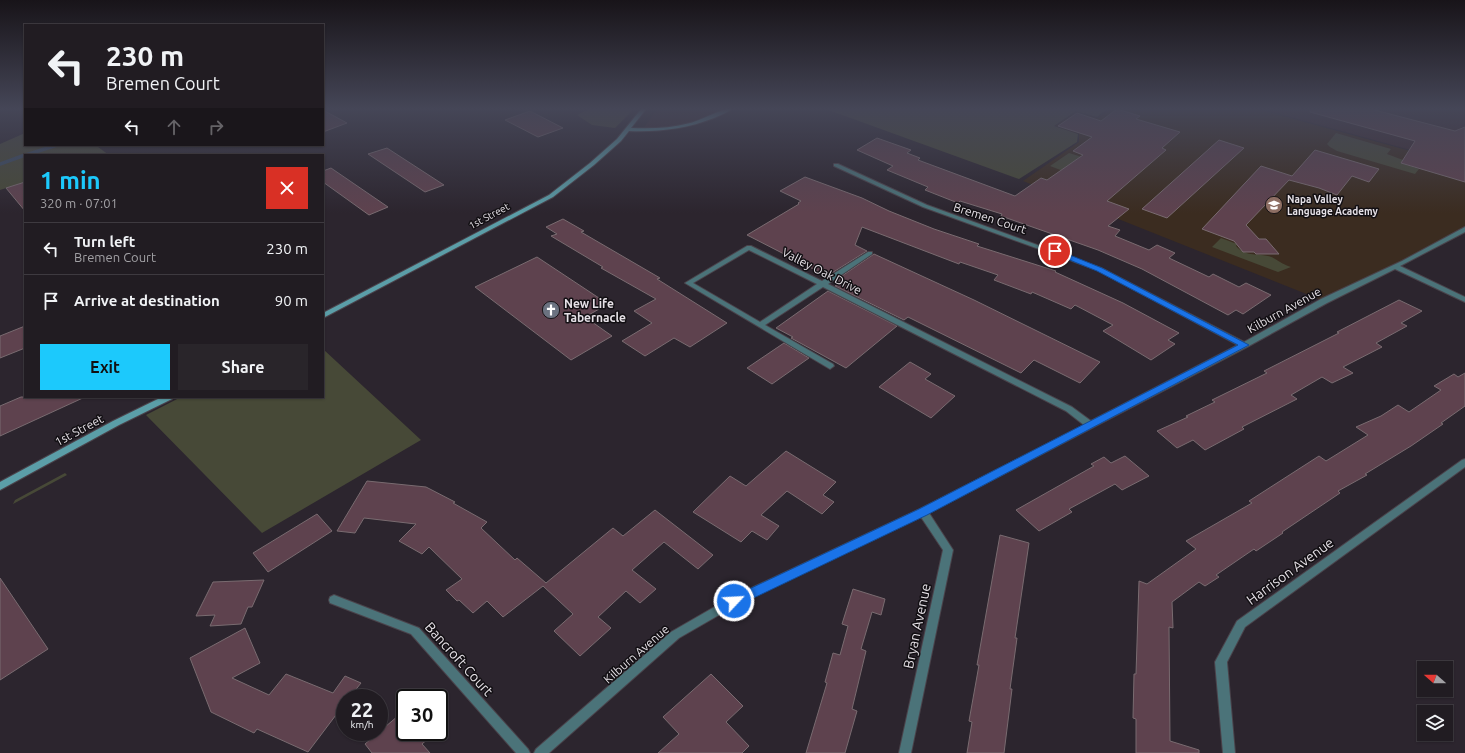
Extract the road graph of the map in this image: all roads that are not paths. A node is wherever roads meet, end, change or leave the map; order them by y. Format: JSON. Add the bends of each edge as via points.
{"nodes":[{"id":1,"x":615,"y":143,"type":"edge"},
{"id":2,"x":836,"y":165,"type":"dead end"},
{"id":3,"x":1465,"y":229,"type":"edge"},
{"id":4,"x":870,"y":253,"type":"dead end"},
{"id":5,"x":1394,"y":266,"type":"junction"},
{"id":6,"x":823,"y":285,"type":"junction"},
{"id":7,"x":1465,"y":300,"type":"edge"},
{"id":8,"x":324,"y":315,"type":"edge"},
{"id":9,"x":760,"y":325,"type":"junction"},
{"id":10,"x":1244,"y":345,"type":"junction"},
{"id":11,"x":830,"y":366,"type":"dead end"},
{"id":12,"x":168,"y":398,"type":"edge"},
{"id":13,"x":1090,"y":425,"type":"junction"},
{"id":14,"x":1465,"y":462,"type":"edge"},
{"id":15,"x":0,"y":486,"type":"edge"},
{"id":16,"x":923,"y":512,"type":"junction"},
{"id":17,"x":334,"y":600,"type":"dead end"},
{"id":18,"x":524,"y":753,"type":"edge"},
{"id":19,"x":540,"y":753,"type":"edge"},
{"id":20,"x":905,"y":753,"type":"edge"},
{"id":21,"x":1228,"y":753,"type":"edge"}],
"edges":[{"from":1,"to":8,"type":"main road","name":"1st Street","via":[[551,196]]},
{"from":2,"to":10,"type":"street","name":"Bremen Court","via":[[925,206],[1099,269]]},
{"from":3,"to":5,"type":"street","name":"Kilburn Avenue"},
{"from":4,"to":6,"type":"street"},
{"from":5,"to":7,"type":"street"},
{"from":5,"to":10,"type":"street","name":"Kilburn Avenue"},
{"from":6,"to":9,"type":"street"},
{"from":6,"to":9,"type":"street","name":"Valley Oak Drive","via":[[749,247],[688,283]]},
{"from":6,"to":13,"type":"street","name":"Valley Oak Drive","via":[[1069,408]]},
{"from":9,"to":11,"type":"street","name":"Valley Oak Drive"},
{"from":10,"to":13,"type":"street","name":"Kilburn Avenue"},
{"from":12,"to":15,"type":"main road","name":"1st Street"},
{"from":13,"to":16,"type":"street","name":"Kilburn Avenue"},
{"from":14,"to":21,"type":"street","name":"Harrison Avenue","via":[[1241,624],[1221,662]]},
{"from":16,"to":19,"type":"street","name":"Kilburn Avenue","via":[[734,601],[675,635]]},
{"from":16,"to":20,"type":"street","name":"Bryan Avenue","via":[[948,550]]},
{"from":17,"to":18,"type":"street","name":"Bancroft Court","via":[[415,631]]}]}
